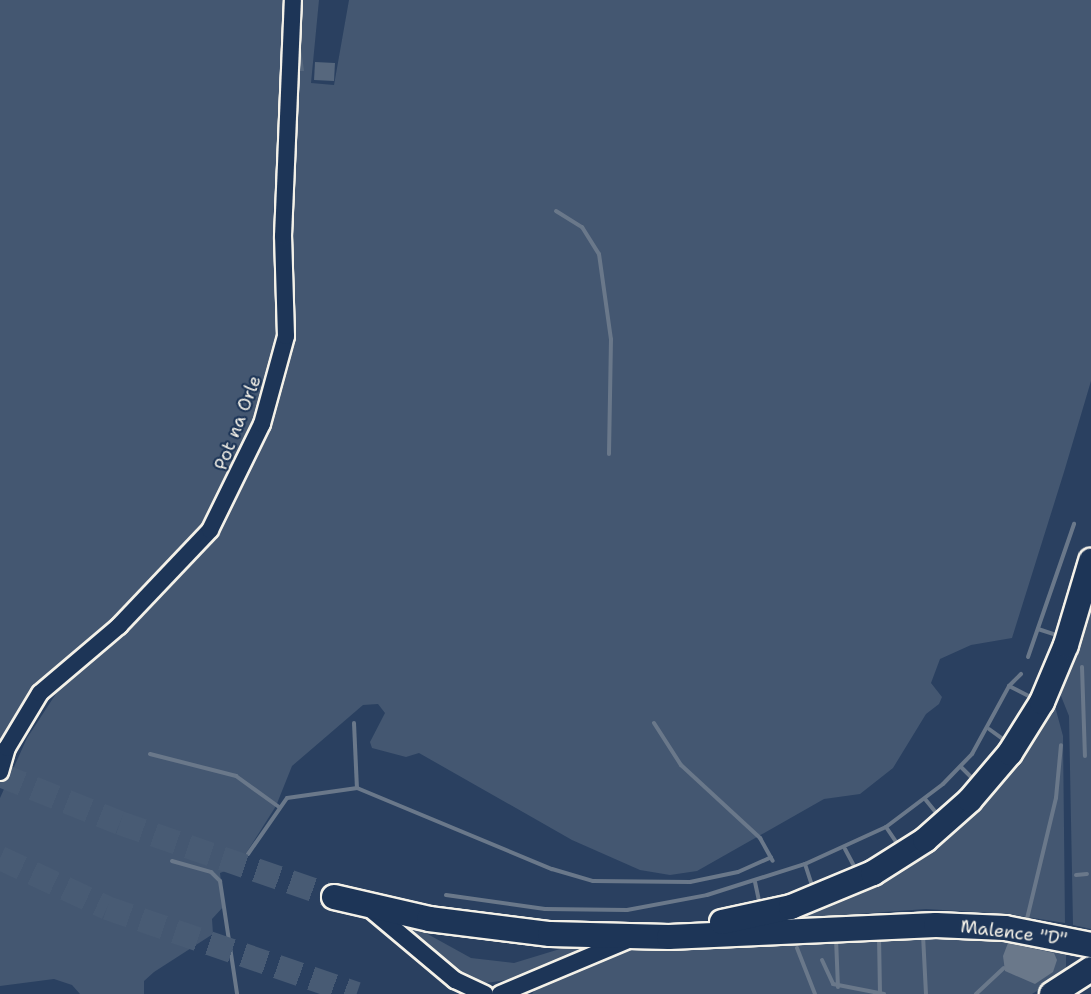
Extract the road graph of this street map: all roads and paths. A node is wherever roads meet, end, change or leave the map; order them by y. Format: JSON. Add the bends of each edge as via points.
{"nodes":[{"id":1,"x":293,"y":0,"type":"edge"},
{"id":2,"x":1091,"y":561,"type":"edge"},
{"id":3,"x":0,"y":772,"type":"edge"},
{"id":4,"x":334,"y":897,"type":"tunnel mouth"},
{"id":5,"x":367,"y":906,"type":"junction"},
{"id":6,"x":643,"y":938,"type":"junction"},
{"id":7,"x":1091,"y":945,"type":"edge"},
{"id":8,"x":1091,"y":969,"type":"edge"},
{"id":9,"x":485,"y":994,"type":"edge"},
{"id":10,"x":500,"y":994,"type":"edge"},
{"id":11,"x":1052,"y":994,"type":"edge"}],
"edges":[{"from":1,"to":3,"type":"street","name":"Pot na Orle","via":[[283,236],[286,336],[262,424],[210,530],[119,626],[40,693],[8,748]]},
{"from":2,"to":6,"type":"highway","via":[[1066,645],[1042,702],[1004,761],[948,822],[900,858],[830,893],[762,915]]},
{"from":4,"to":5,"type":"highway"},
{"from":5,"to":6,"type":"highway","via":[[488,928]]},
{"from":5,"to":9,"type":"street","via":[[455,980]]},
{"from":6,"to":7,"type":"highway","name":"Malence \"D\"","via":[[936,925],[1035,932]]},
{"from":6,"to":10,"type":"street"},
{"from":8,"to":11,"type":"highway"}]}
